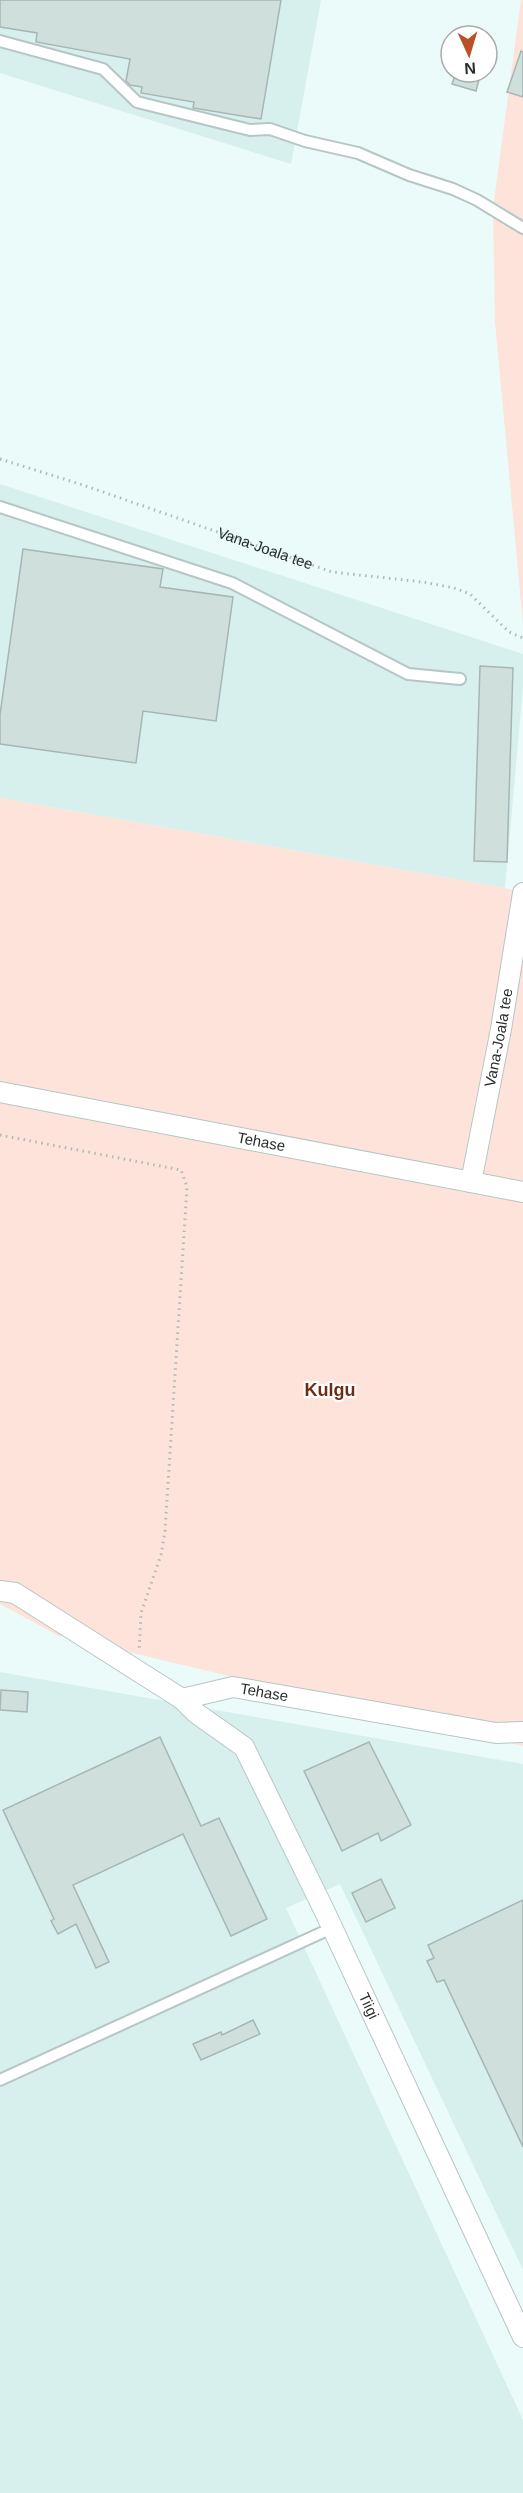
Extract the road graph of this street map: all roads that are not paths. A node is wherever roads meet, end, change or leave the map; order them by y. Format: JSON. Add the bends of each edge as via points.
{"nodes":[{"id":1,"x":0,"y":41,"type":"edge"},
{"id":2,"x":523,"y":228,"type":"edge"},
{"id":3,"x":0,"y":507,"type":"edge"},
{"id":4,"x":460,"y":679,"type":"dead end"},
{"id":5,"x":523,"y":893,"type":"edge"},
{"id":6,"x":0,"y":1092,"type":"edge"},
{"id":7,"x":471,"y":1182,"type":"junction"},
{"id":8,"x":523,"y":1192,"type":"edge"},
{"id":9,"x":0,"y":1591,"type":"edge"},
{"id":10,"x":182,"y":1699,"type":"junction"},
{"id":11,"x":523,"y":1732,"type":"edge"},
{"id":12,"x":332,"y":1928,"type":"junction"},
{"id":13,"x":0,"y":2080,"type":"edge"},
{"id":14,"x":523,"y":2337,"type":"edge"}],
"edges":[{"from":1,"to":2,"type":"lane","via":[[103,69],[137,102],[250,130],[270,129],[358,153],[453,189]]},
{"from":3,"to":4,"type":"lane","via":[[232,583],[408,674]]},
{"from":5,"to":7,"type":"street","name":"Vana-Joala tee"},
{"from":6,"to":7,"type":"street","name":"Tehase"},
{"from":7,"to":8,"type":"street","name":"Tehase"},
{"from":9,"to":10,"type":"street","via":[[15,1593]]},
{"from":10,"to":11,"type":"street","name":"Tehase","via":[[233,1687],[496,1733]]},
{"from":10,"to":12,"type":"street","name":"Tiigi","via":[[244,1747]]},
{"from":12,"to":13,"type":"lane"},
{"from":12,"to":14,"type":"street","name":"Tiigi"}]}
